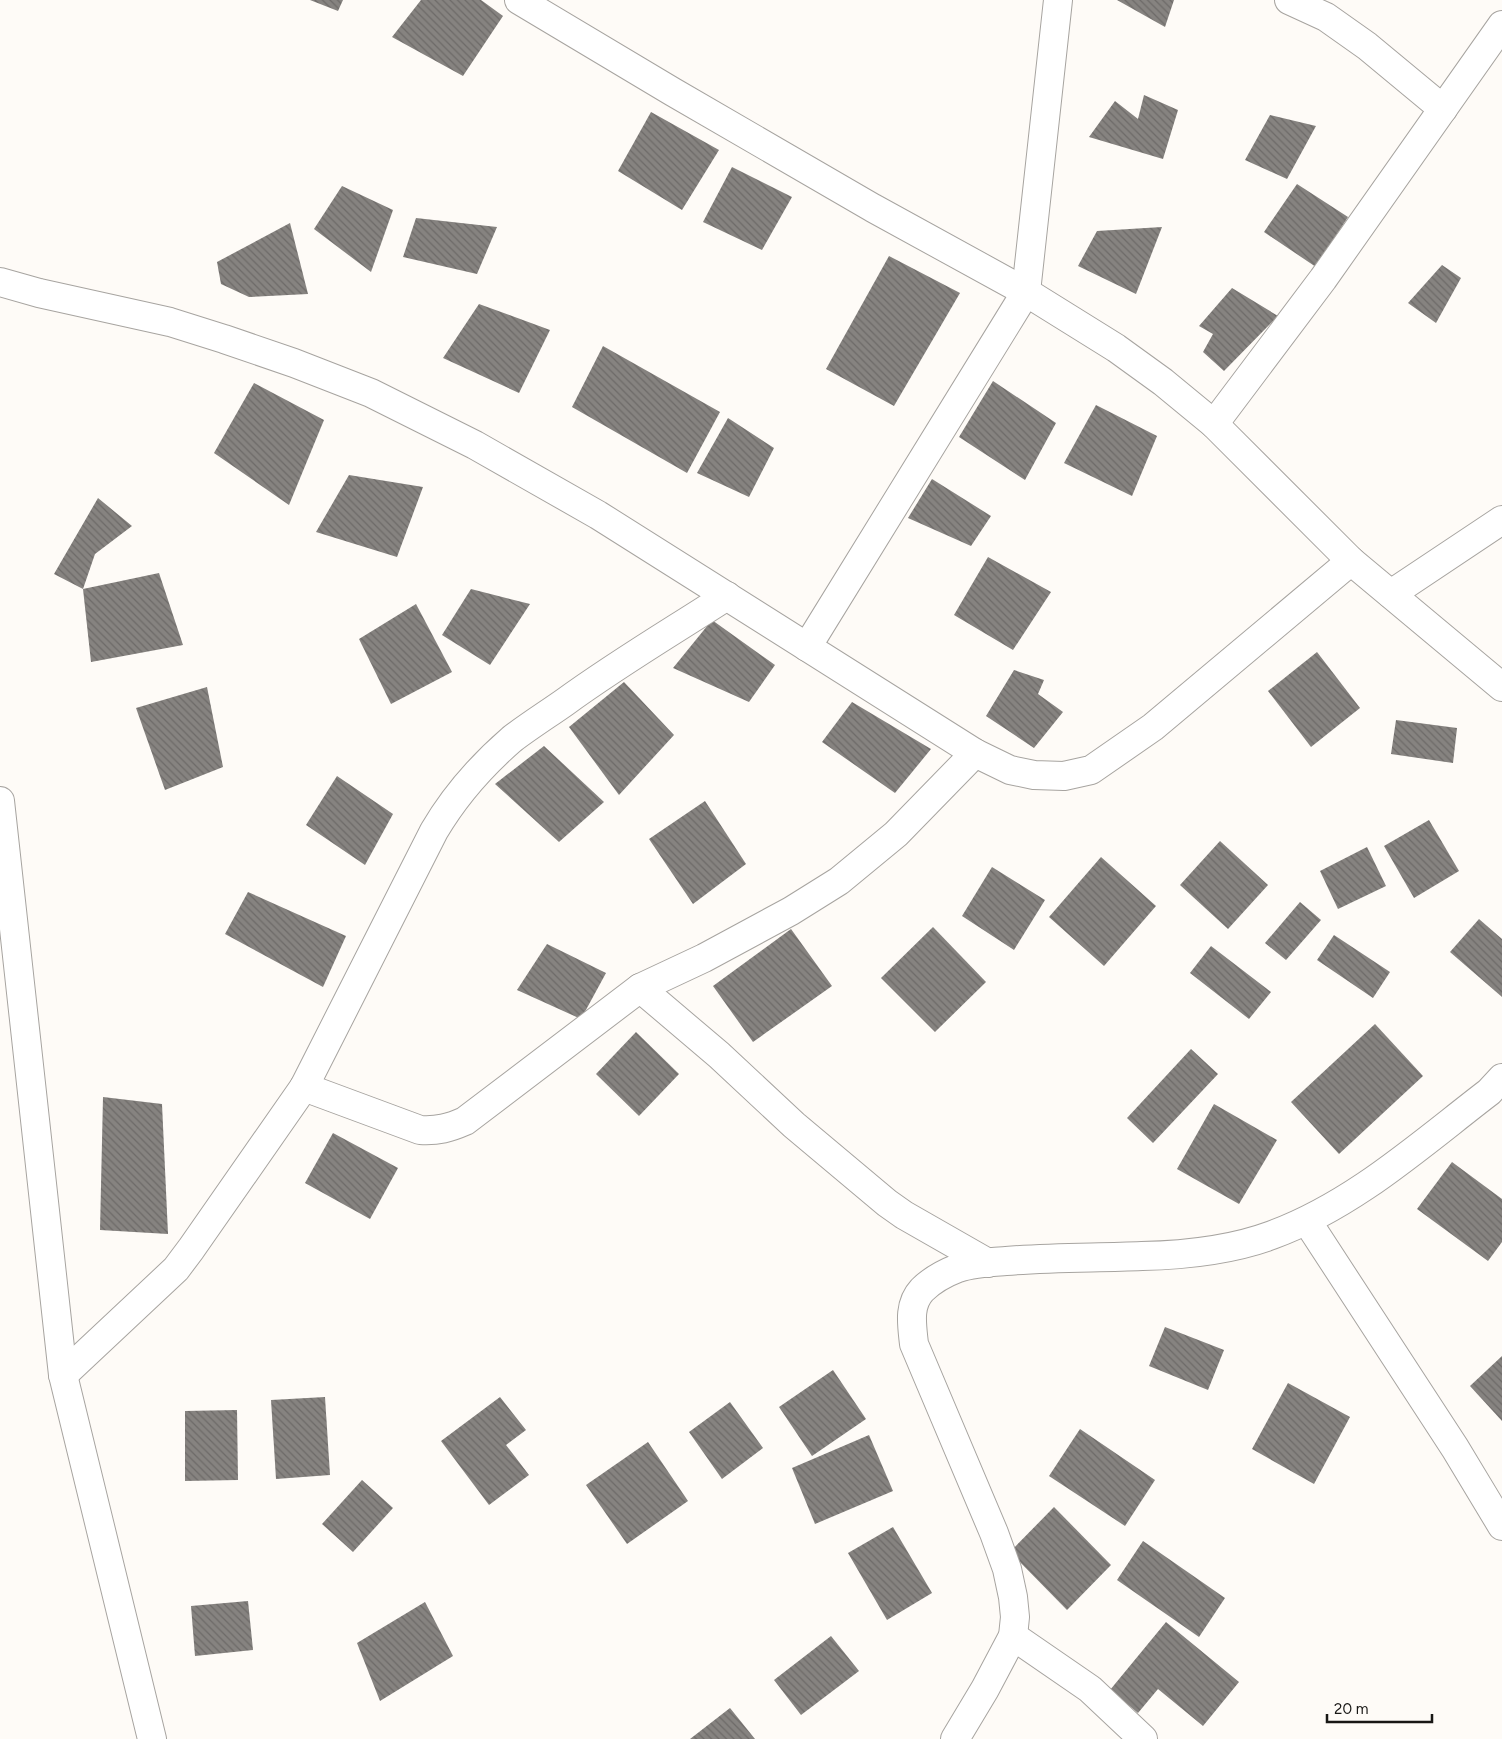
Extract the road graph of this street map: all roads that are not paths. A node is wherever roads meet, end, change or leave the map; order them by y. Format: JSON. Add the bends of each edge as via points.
{"nodes":[{"id":1,"x":518,"y":0,"type":"edge"},
{"id":2,"x":1058,"y":0,"type":"edge"},
{"id":3,"x":1289,"y":0,"type":"edge"},
{"id":4,"x":1502,"y":25,"type":"edge"},
{"id":5,"x":1442,"y":109,"type":"junction"},
{"id":6,"x":0,"y":282,"type":"edge"},
{"id":7,"x":1026,"y":292,"type":"junction"},
{"id":8,"x":1214,"y":424,"type":"junction"},
{"id":9,"x":1502,"y":520,"type":"edge"},
{"id":10,"x":1351,"y":561,"type":"junction"},
{"id":11,"x":1391,"y":594,"type":"junction"},
{"id":12,"x":727,"y":596,"type":"junction"},
{"id":13,"x":808,"y":647,"type":"junction"},
{"id":14,"x":1502,"y":687,"type":"edge"},
{"id":15,"x":975,"y":752,"type":"junction"},
{"id":16,"x":0,"y":801,"type":"edge"},
{"id":17,"x":640,"y":988,"type":"junction"},
{"id":18,"x":304,"y":1087,"type":"junction"},
{"id":19,"x":1498,"y":1090,"type":"edge"},
{"id":20,"x":1307,"y":1221,"type":"junction"},
{"id":21,"x":988,"y":1262,"type":"junction"},
{"id":22,"x":63,"y":1375,"type":"junction"},
{"id":23,"x":1502,"y":1526,"type":"edge"},
{"id":24,"x":1013,"y":1636,"type":"junction"},
{"id":25,"x":152,"y":1739,"type":"edge"},
{"id":26,"x":955,"y":1739,"type":"edge"},
{"id":27,"x":1143,"y":1739,"type":"edge"}],
"edges":[{"from":1,"to":7,"type":"street","via":[[873,208]]},
{"from":2,"to":7,"type":"street"},
{"from":3,"to":5,"type":"street","via":[[1326,17],[1367,46]]},
{"from":4,"to":5,"type":"street"},
{"from":5,"to":8,"type":"street","via":[[1323,279]]},
{"from":6,"to":12,"type":"street","via":[[224,338],[371,393],[475,444],[598,515]]},
{"from":7,"to":8,"type":"street","via":[[1116,348]]},
{"from":7,"to":13,"type":"street"},
{"from":8,"to":10,"type":"street"},
{"from":9,"to":11,"type":"street"},
{"from":10,"to":11,"type":"street"},
{"from":10,"to":15,"type":"street","via":[[1153,727],[1091,770],[1064,776],[1034,775],[1010,770]]},
{"from":11,"to":14,"type":"street"},
{"from":12,"to":13,"type":"street"},
{"from":12,"to":18,"type":"street","via":[[592,682],[513,739],[462,791],[434,832]]},
{"from":13,"to":15,"type":"street"},
{"from":15,"to":17,"type":"street","via":[[896,834],[839,881],[704,958]]},
{"from":16,"to":22,"type":"street"},
{"from":17,"to":18,"type":"street","via":[[465,1121],[447,1129],[420,1130]]},
{"from":17,"to":21,"type":"street","via":[[887,1203],[904,1216]]},
{"from":18,"to":22,"type":"street","via":[[176,1269]]},
{"from":19,"to":20,"type":"street","via":[[1351,1197]]},
{"from":20,"to":21,"type":"street","via":[[1244,1244],[1190,1253]]},
{"from":20,"to":23,"type":"street"},
{"from":21,"to":24,"type":"street","via":[[959,1268],[923,1290],[914,1305],[912,1328],[914,1344],[1007,1569],[1015,1617]]},
{"from":22,"to":25,"type":"street"},
{"from":24,"to":26,"type":"street"},
{"from":24,"to":27,"type":"street","via":[[1090,1689]]}]}
